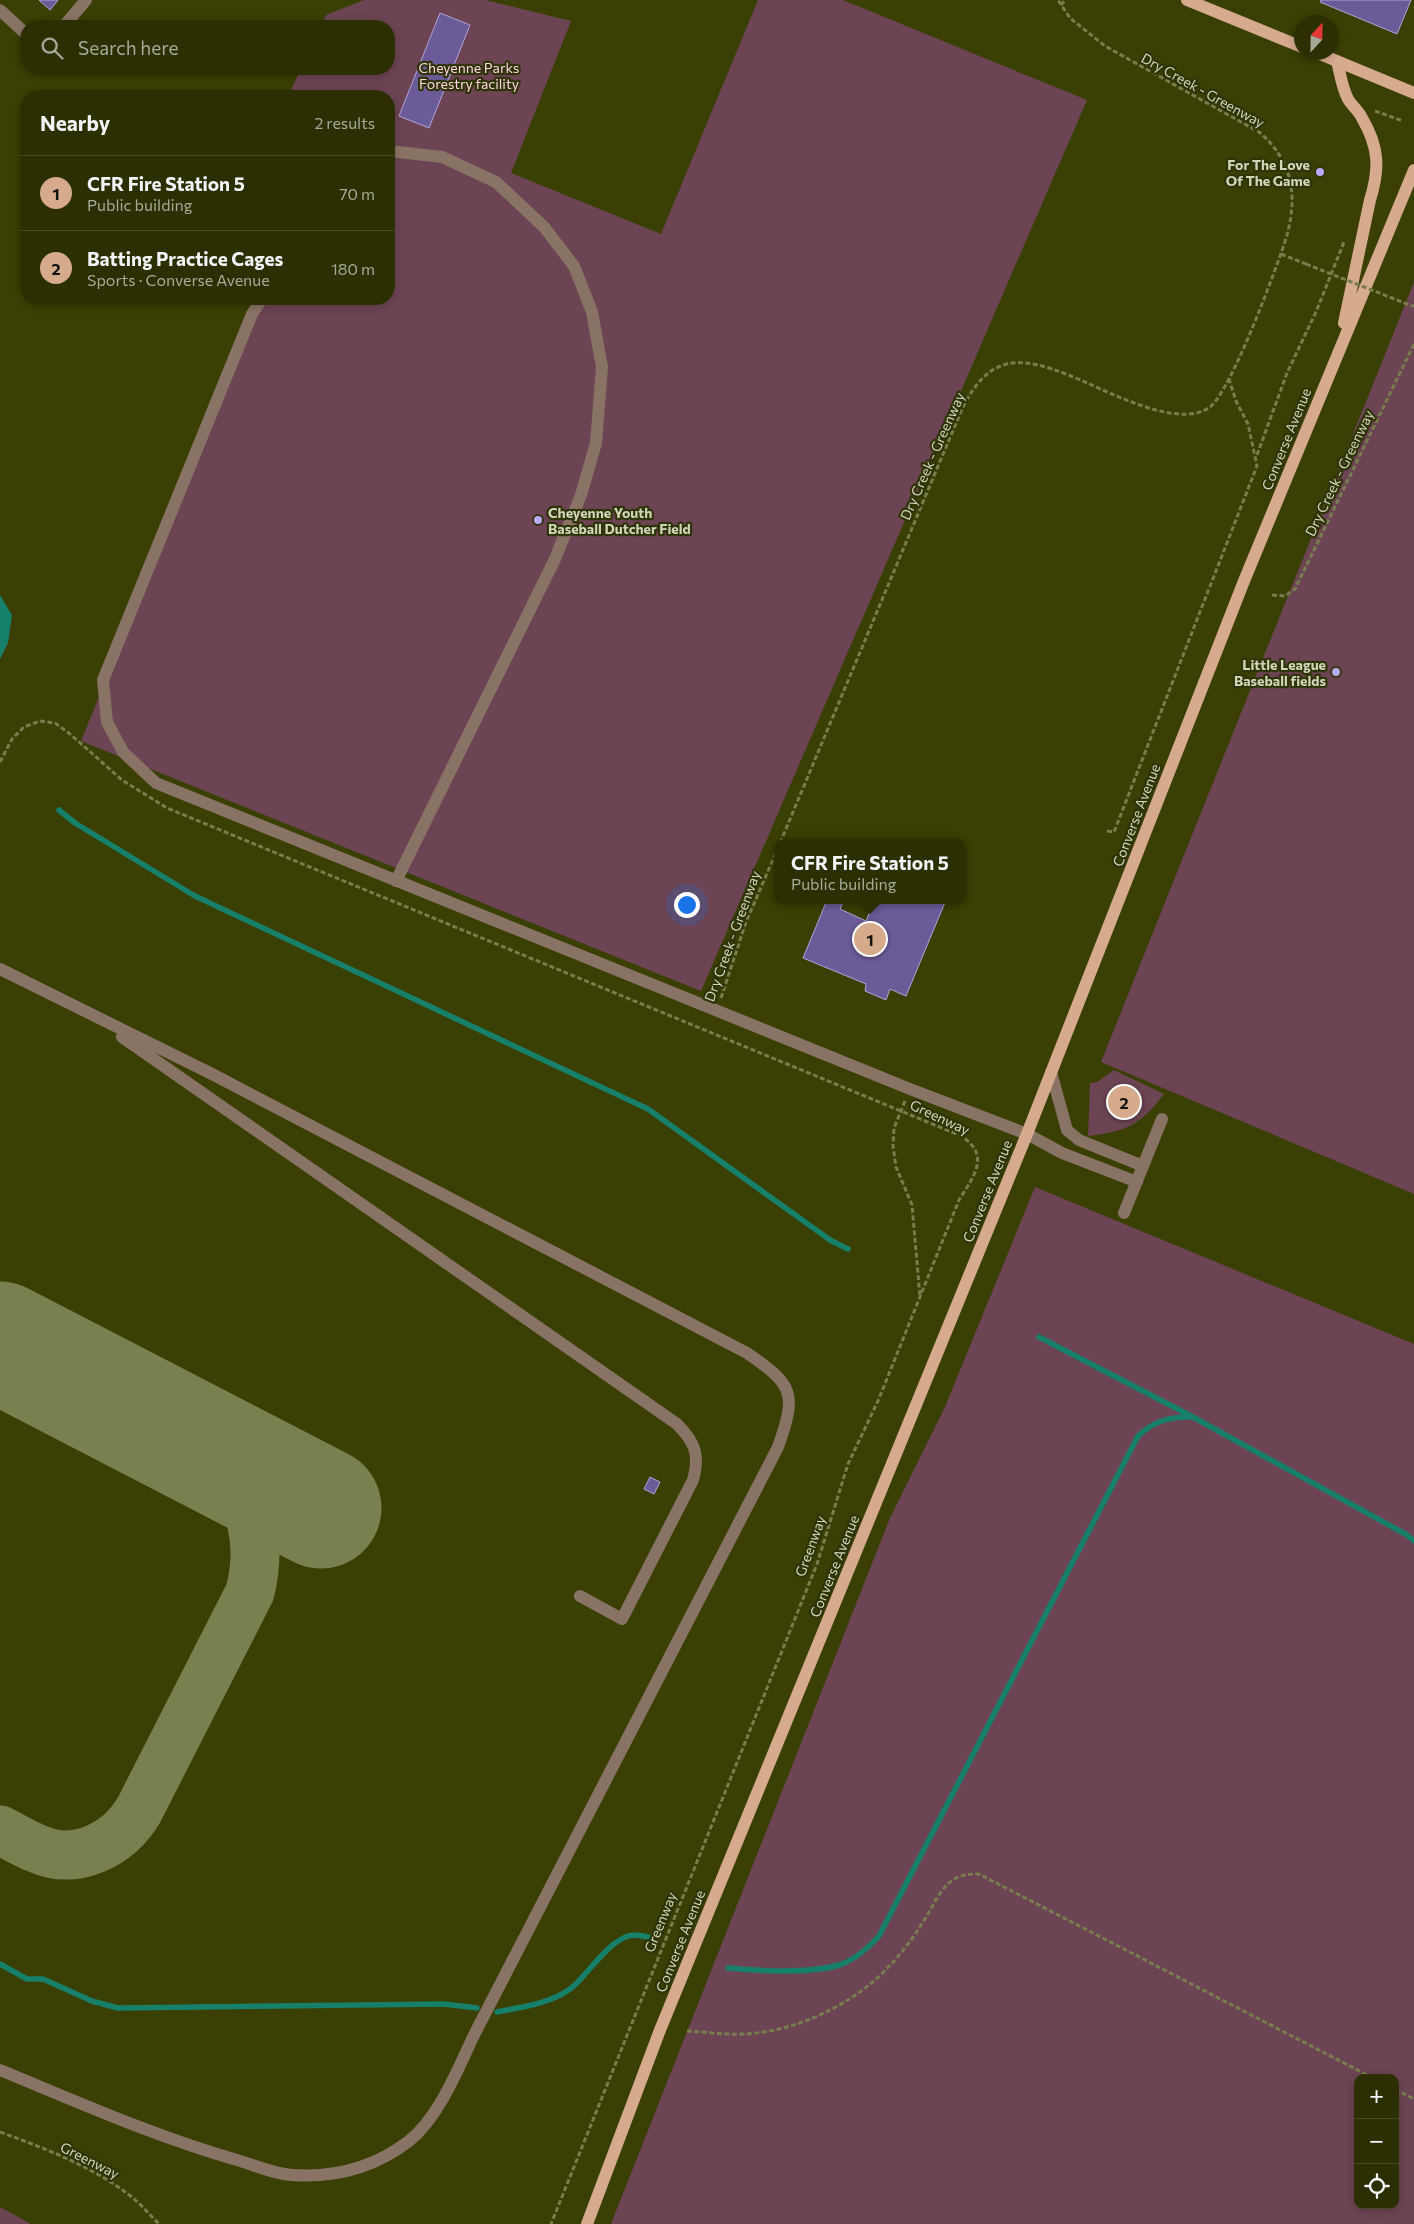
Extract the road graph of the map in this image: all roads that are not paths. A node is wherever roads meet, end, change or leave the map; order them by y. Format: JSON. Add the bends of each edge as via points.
{"nodes":[{"id":1,"x":86,"y":0,"type":"edge"},
{"id":2,"x":1187,"y":0,"type":"edge"},
{"id":3,"x":1211,"y":5,"type":"edge"},
{"id":4,"x":0,"y":10,"type":"edge"},
{"id":5,"x":69,"y":20,"type":"edge"},
{"id":6,"x":20,"y":28,"type":"edge"},
{"id":7,"x":1294,"y":43,"type":"edge"},
{"id":8,"x":1336,"y":61,"type":"joint"},
{"id":9,"x":1414,"y":93,"type":"edge"},
{"id":10,"x":395,"y":152,"type":"edge"},
{"id":11,"x":1414,"y":170,"type":"edge"},
{"id":12,"x":258,"y":305,"type":"edge"},
{"id":13,"x":1337,"y":354,"type":"junction"},
{"id":14,"x":396,"y":881,"type":"junction"},
{"id":15,"x":0,"y":969,"type":"edge"},
{"id":16,"x":87,"y":1012,"type":"junction"},
{"id":17,"x":1051,"y":1072,"type":"junction"},
{"id":18,"x":1162,"y":1119,"type":"dead end"},
{"id":19,"x":1027,"y":1134,"type":"junction"},
{"id":20,"x":1143,"y":1166,"type":"junction"},
{"id":21,"x":1137,"y":1182,"type":"junction"},
{"id":22,"x":1124,"y":1213,"type":"dead end"},
{"id":23,"x":580,"y":1596,"type":"dead end"},
{"id":24,"x":0,"y":2070,"type":"edge"},
{"id":25,"x":587,"y":2224,"type":"edge"}],
"edges":[{"from":1,"to":5,"type":"lane"},
{"from":2,"to":3,"type":"main road"},
{"from":3,"to":7,"type":"main road"},
{"from":4,"to":6,"type":"lane"},
{"from":8,"to":9,"type":"main road"},
{"from":8,"to":13,"type":"main road","via":[[1348,98],[1374,141],[1377,159],[1376,181]]},
{"from":10,"to":14,"type":"lane","via":[[442,157],[496,182],[544,227],[574,266],[592,312],[602,367],[596,443],[581,495],[555,559]]},
{"from":11,"to":13,"type":"main road","name":"Converse Avenue"},
{"from":12,"to":14,"type":"lane","via":[[104,680],[107,722],[122,752],[156,783]]},
{"from":13,"to":17,"type":"main road","name":"Converse Avenue"},
{"from":14,"to":19,"type":"lane"},
{"from":15,"to":16,"type":"lane"},
{"from":16,"to":23,"type":"lane","via":[[677,1424],[689,1436],[697,1466],[693,1480],[622,1619]]},
{"from":16,"to":24,"type":"lane","via":[[247,1092],[747,1354],[780,1379],[790,1402],[789,1416],[778,1447],[451,2083],[433,2114],[410,2140],[381,2159],[351,2172],[290,2175],[193,2148]]},
{"from":17,"to":19,"type":"main road","name":"Converse Avenue"},
{"from":17,"to":20,"type":"lane","via":[[1067,1130],[1079,1140]]},
{"from":18,"to":20,"type":"lane"},
{"from":19,"to":21,"type":"lane","via":[[1062,1153]]},
{"from":19,"to":25,"type":"main road","name":"Converse Avenue","via":[[660,2030]]},
{"from":20,"to":21,"type":"lane"},
{"from":21,"to":22,"type":"lane"}]}
